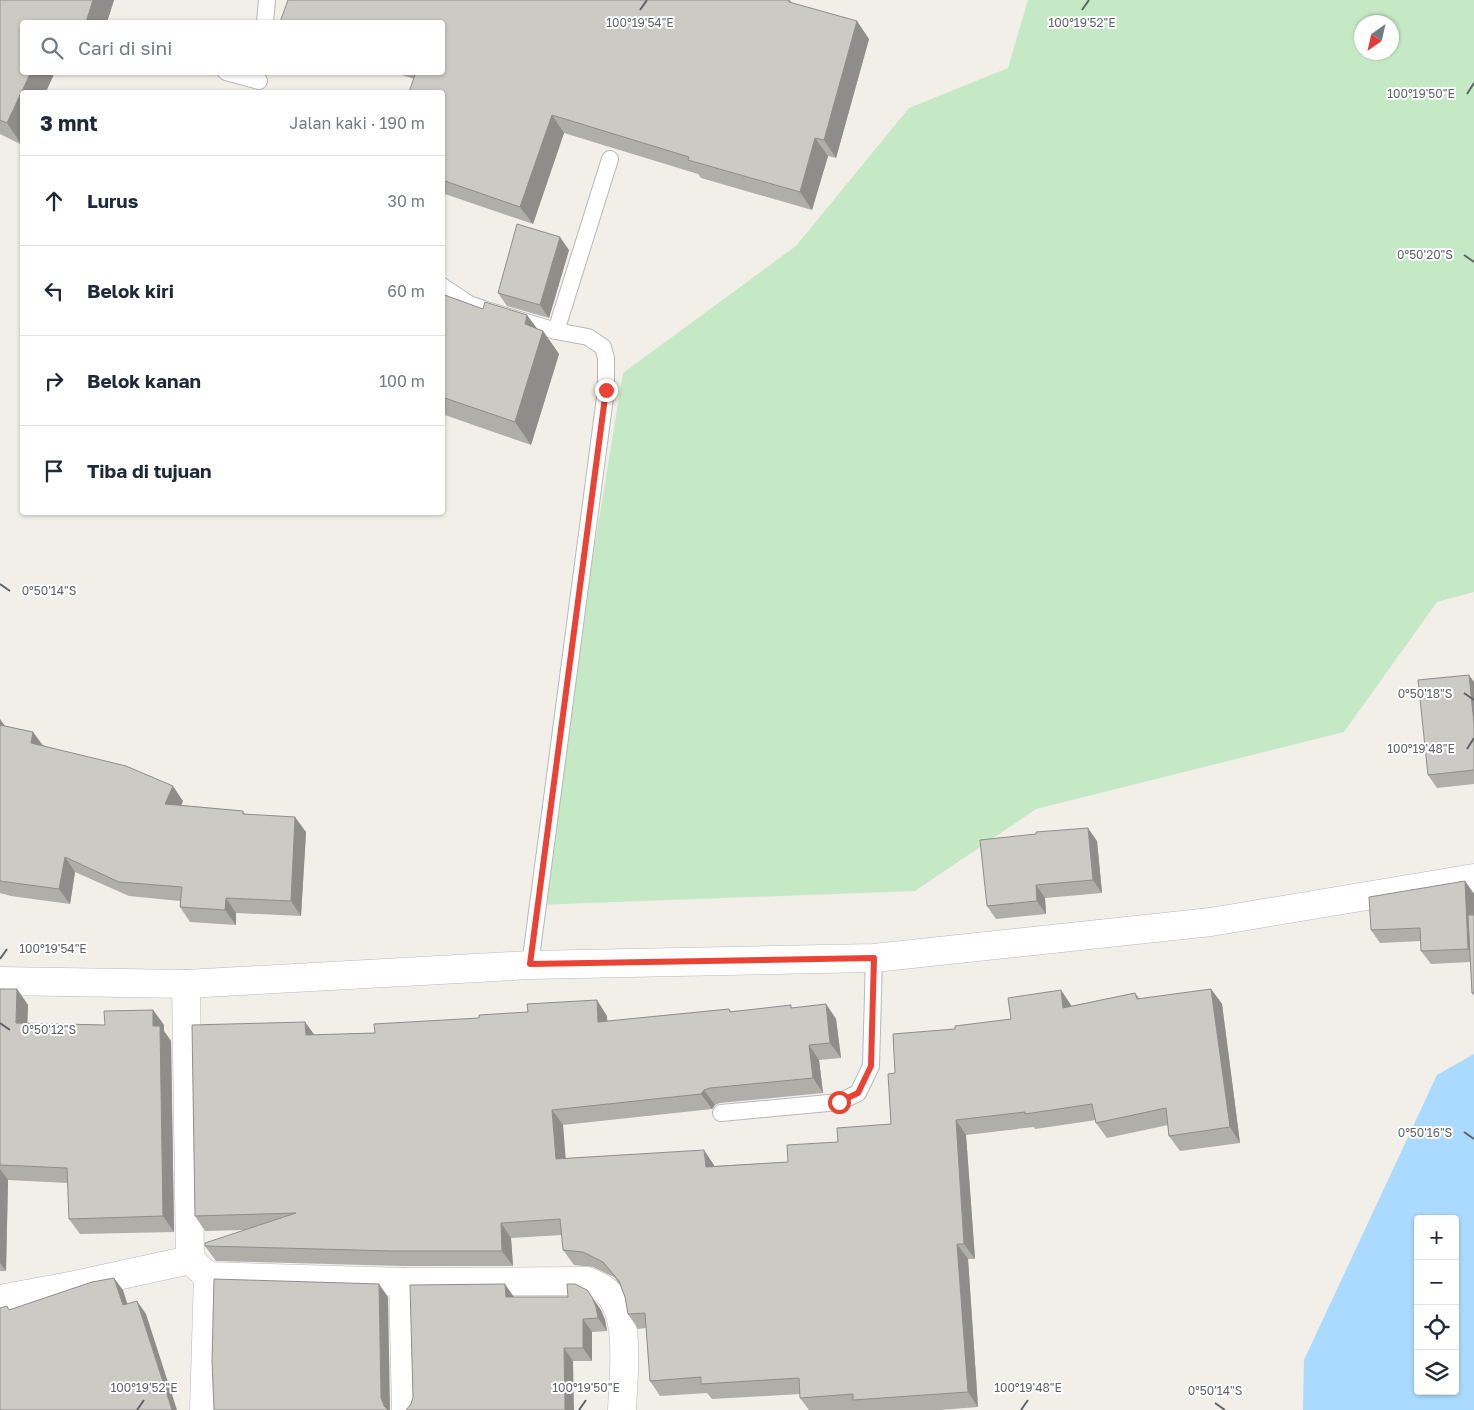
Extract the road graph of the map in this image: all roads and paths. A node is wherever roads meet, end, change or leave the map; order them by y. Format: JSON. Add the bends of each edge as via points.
{"nodes":[{"id":1,"x":267,"y":0,"type":"edge"},
{"id":2,"x":265,"y":20,"type":"edge"},
{"id":3,"x":236,"y":75,"type":"edge"},
{"id":4,"x":259,"y":82,"type":"edge"},
{"id":5,"x":610,"y":159,"type":"edge"},
{"id":6,"x":445,"y":288,"type":"edge"},
{"id":7,"x":556,"y":331,"type":"junction"},
{"id":8,"x":1474,"y":878,"type":"edge"},
{"id":9,"x":874,"y":958,"type":"junction"},
{"id":10,"x":530,"y":964,"type":"junction"},
{"id":11,"x":0,"y":981,"type":"edge"},
{"id":12,"x":186,"y":984,"type":"junction"},
{"id":13,"x":721,"y":1113,"type":"dead end"},
{"id":14,"x":199,"y":1268,"type":"junction"},
{"id":15,"x":403,"y":1282,"type":"junction"},
{"id":16,"x":0,"y":1299,"type":"edge"},
{"id":17,"x":204,"y":1410,"type":"edge"},
{"id":18,"x":406,"y":1410,"type":"edge"},
{"id":19,"x":622,"y":1410,"type":"edge"}],
"edges":[{"from":1,"to":2,"type":"lane"},
{"from":3,"to":4,"type":"lane"},
{"from":5,"to":7,"type":"lane"},
{"from":6,"to":7,"type":"lane","via":[[483,310]]},
{"from":7,"to":10,"type":"lane","via":[[588,337],[603,347],[606,390]]},
{"from":8,"to":9,"type":"street","via":[[1211,922]]},
{"from":9,"to":10,"type":"street"},
{"from":9,"to":13,"type":"lane","via":[[871,1066],[858,1093],[839,1102]]},
{"from":10,"to":12,"type":"street"},
{"from":11,"to":12,"type":"street"},
{"from":12,"to":14,"type":"street"},
{"from":14,"to":15,"type":"street"},
{"from":14,"to":16,"type":"street"},
{"from":14,"to":17,"type":"street"},
{"from":15,"to":18,"type":"street"},
{"from":15,"to":19,"type":"street","via":[[587,1281],[607,1292],[619,1310],[624,1330]]}]}
